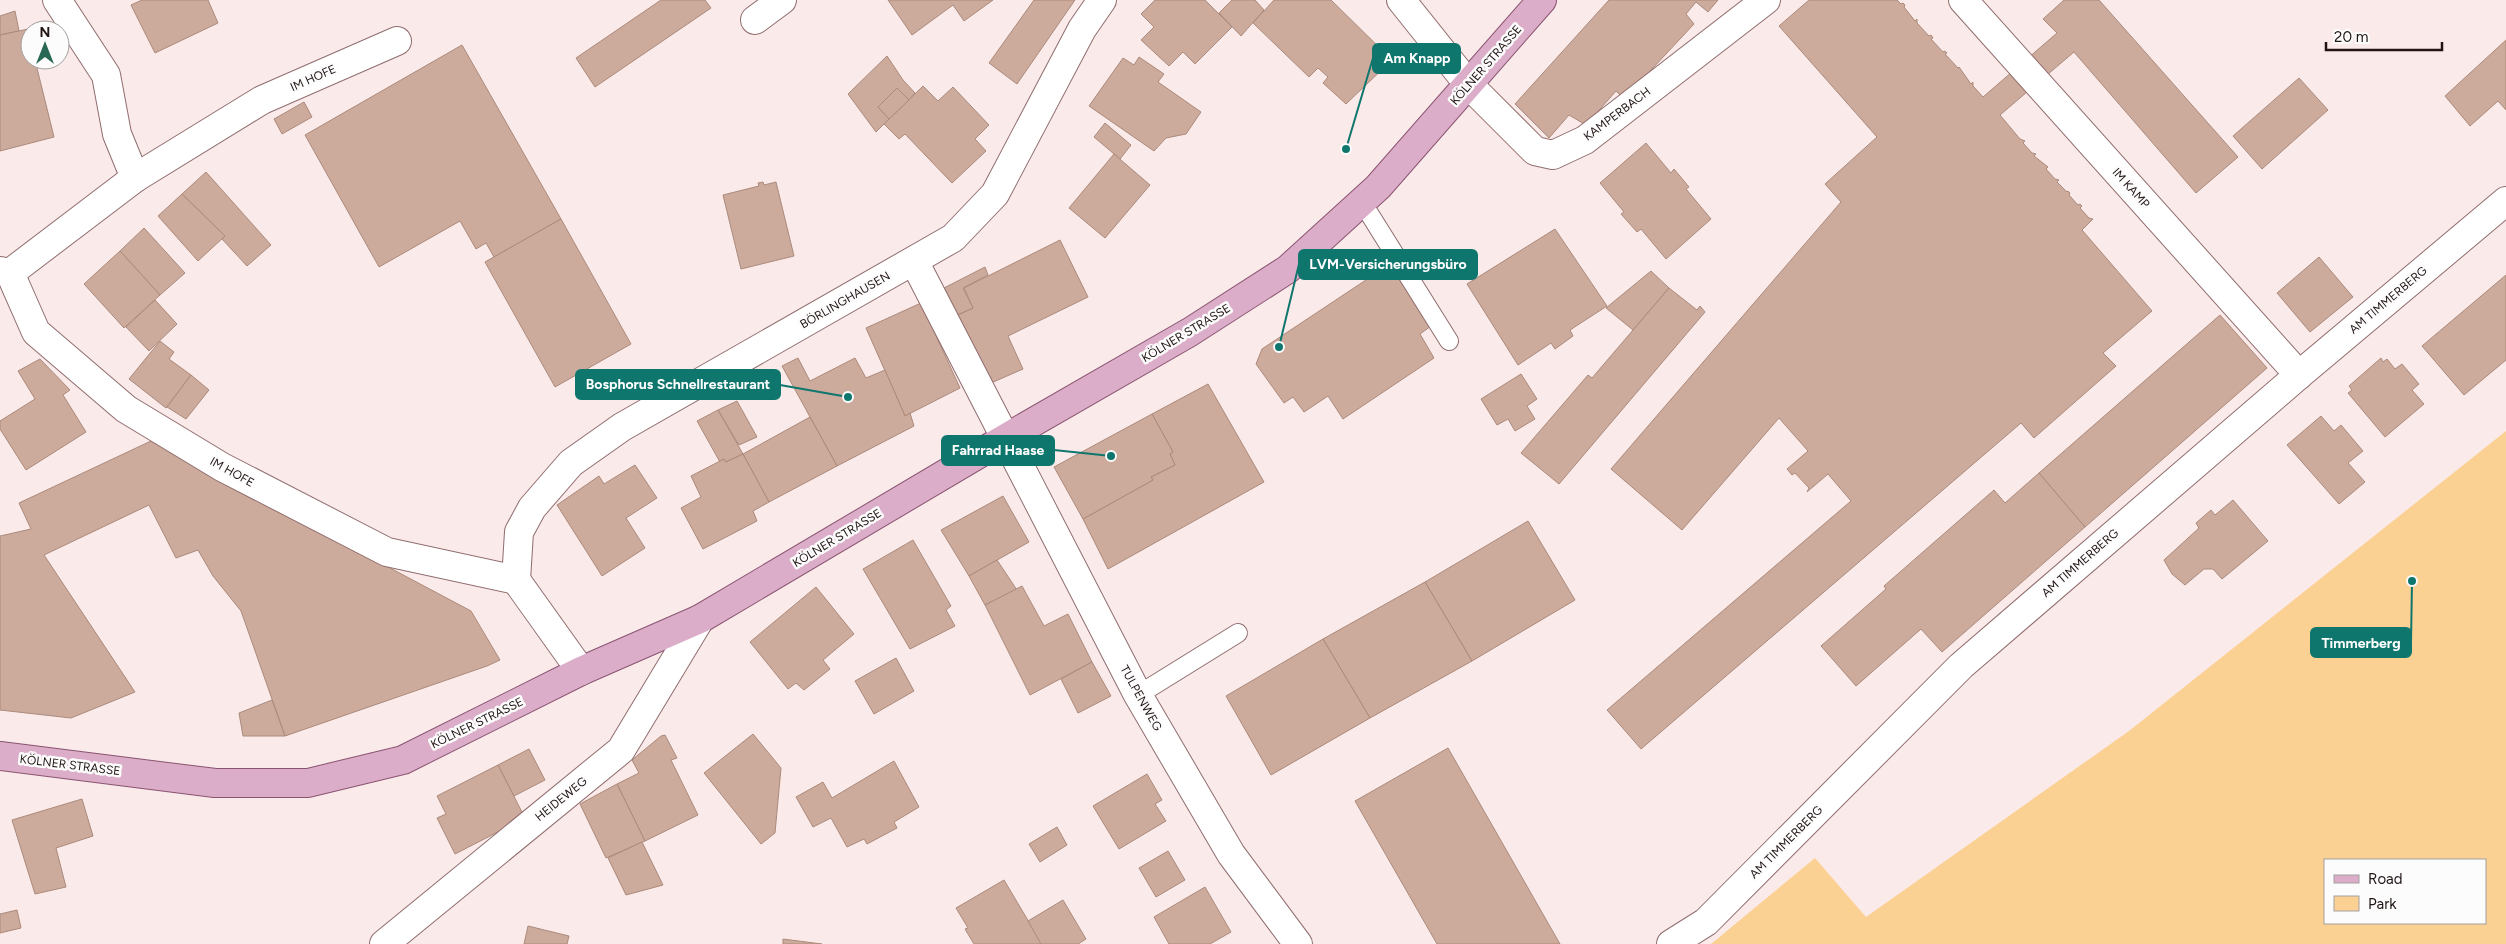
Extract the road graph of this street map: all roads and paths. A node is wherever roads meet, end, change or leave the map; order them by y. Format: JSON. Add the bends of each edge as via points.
{"nodes":[{"id":1,"x":57,"y":0,"type":"edge"},
{"id":2,"x":782,"y":0,"type":"edge"},
{"id":3,"x":1102,"y":0,"type":"edge"},
{"id":4,"x":1401,"y":0,"type":"edge"},
{"id":5,"x":1542,"y":0,"type":"edge"},
{"id":6,"x":1766,"y":0,"type":"edge"},
{"id":7,"x":1963,"y":0,"type":"edge"},
{"id":8,"x":755,"y":20,"type":"dead end"},
{"id":9,"x":397,"y":41,"type":"dead end"},
{"id":10,"x":1469,"y":85,"type":"junction"},
{"id":11,"x":136,"y":178,"type":"junction"},
{"id":12,"x":2506,"y":201,"type":"edge"},
{"id":13,"x":1362,"y":202,"type":"junction"},
{"id":14,"x":914,"y":261,"type":"junction"},
{"id":15,"x":5,"y":272,"type":"edge"},
{"id":16,"x":1449,"y":342,"type":"dead end"},
{"id":17,"x":2299,"y":375,"type":"junction"},
{"id":18,"x":1004,"y":439,"type":"junction"},
{"id":19,"x":516,"y":580,"type":"junction"},
{"id":20,"x":700,"y":620,"type":"junction"},
{"id":21,"x":1238,"y":633,"type":"dead end"},
{"id":22,"x":581,"y":671,"type":"junction"},
{"id":23,"x":1138,"y":696,"type":"junction"},
{"id":24,"x":0,"y":756,"type":"edge"},
{"id":25,"x":384,"y":944,"type":"edge"},
{"id":26,"x":1298,"y":944,"type":"edge"},
{"id":27,"x":1671,"y":944,"type":"edge"}],
"edges":[{"from":1,"to":11,"type":"street","via":[[106,75],[117,134]]},
{"from":2,"to":8,"type":"street"},
{"from":3,"to":14,"type":"street","name":"BÖRLINGHAUSEN","via":[[1082,29],[995,194],[953,238]]},
{"from":4,"to":10,"type":"street","name":"KAMPERBACH"},
{"from":5,"to":10,"type":"main road","name":"KÖLNER STRASSE"},
{"from":6,"to":10,"type":"street","name":"KAMPERBACH","via":[[1585,140],[1553,155],[1535,150]]},
{"from":7,"to":17,"type":"street","name":"IM KAMP"},
{"from":9,"to":11,"type":"street","name":"IM HOFE","via":[[262,100]]},
{"from":10,"to":13,"type":"main road","name":"KÖLNER STRASSE"},
{"from":11,"to":15,"type":"street","name":"IM HOFE"},
{"from":12,"to":17,"type":"street","name":"AM TIMMERBERG"},
{"from":13,"to":16,"type":"lane"},
{"from":13,"to":18,"type":"main road","name":"KÖLNER STRASSE","via":[[1288,269],[1190,332]]},
{"from":14,"to":18,"type":"street","name":"TULPENWEG"},
{"from":14,"to":19,"type":"street","name":"BÖRLINGHAUSEN","via":[[622,426],[571,463],[532,508],[519,532]]},
{"from":15,"to":19,"type":"street","name":"IM HOFE","via":[[36,332],[134,414],[222,467],[387,552]]},
{"from":17,"to":27,"type":"street","name":"AM TIMMERBERG","via":[[1961,666],[1706,922]]},
{"from":18,"to":20,"type":"main road","name":"KÖLNER STRASSE"},
{"from":18,"to":23,"type":"street","name":"TULPENWEG"},
{"from":19,"to":22,"type":"street"},
{"from":20,"to":22,"type":"main road","name":"KÖLNER STRASSE"},
{"from":20,"to":25,"type":"street","name":"HEIDEWEG","via":[[621,750]]},
{"from":21,"to":23,"type":"lane"},
{"from":22,"to":24,"type":"main road","name":"KÖLNER STRASSE","via":[[403,760],[308,783],[215,783]]},
{"from":23,"to":26,"type":"street","name":"TULPENWEG","via":[[1231,854]]}]}
